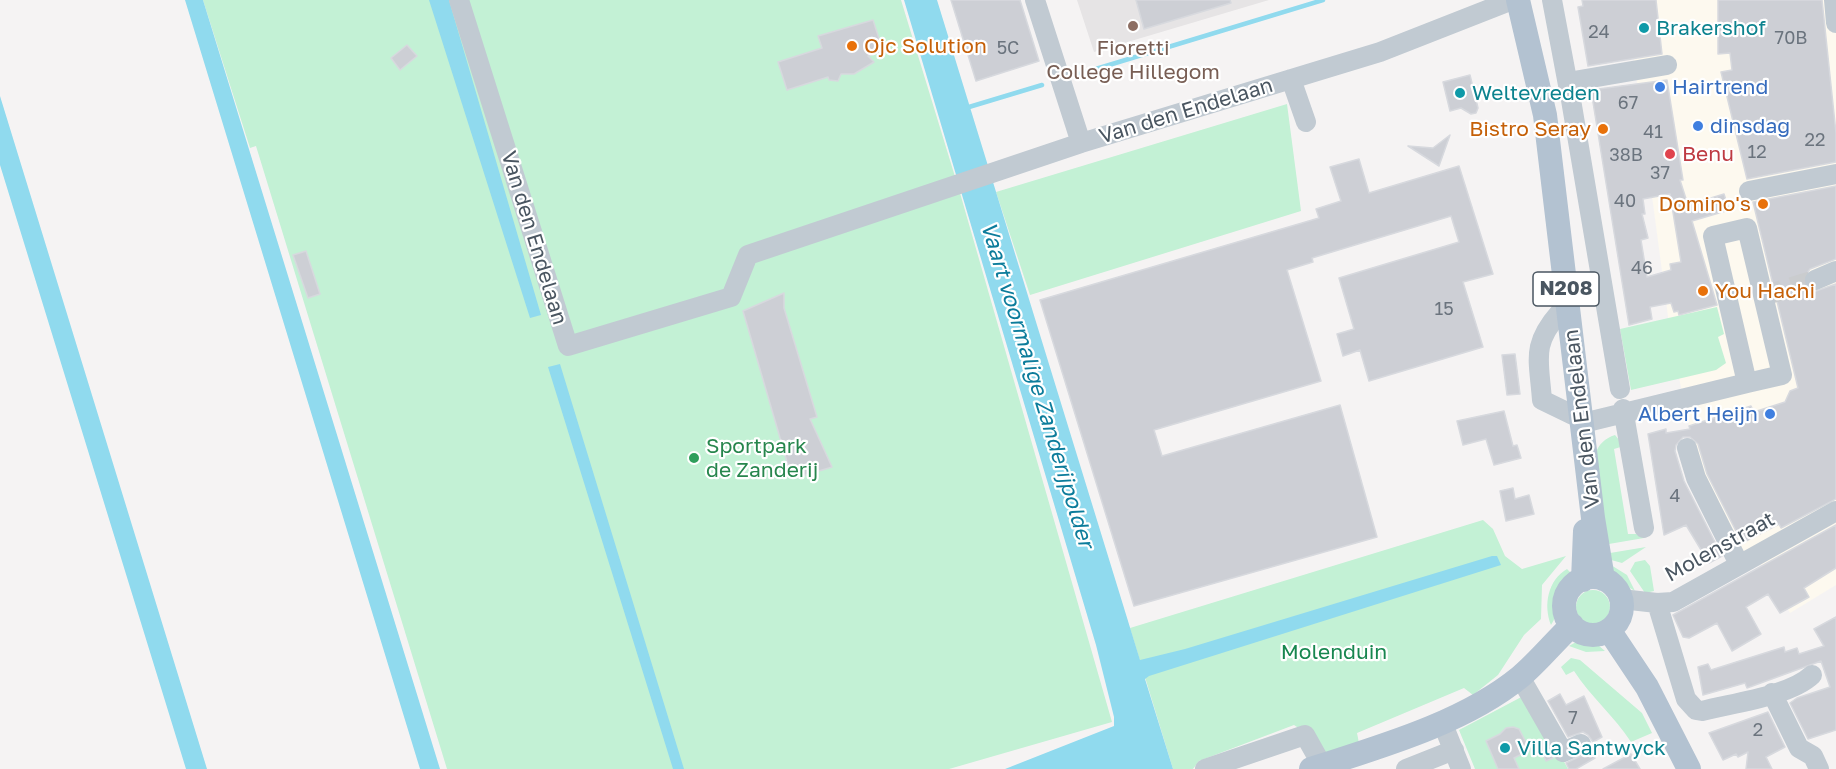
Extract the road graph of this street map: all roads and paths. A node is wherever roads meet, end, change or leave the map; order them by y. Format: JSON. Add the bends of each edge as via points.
{"nodes":[{"id":1,"x":459,"y":0,"type":"edge"},
{"id":2,"x":1035,"y":0,"type":"edge"},
{"id":3,"x":1513,"y":0,"type":"edge"},
{"id":4,"x":1552,"y":0,"type":"edge"},
{"id":5,"x":1834,"y":0,"type":"edge"},
{"id":6,"x":1836,"y":23,"type":"edge"},
{"id":7,"x":1666,"y":65,"type":"dead end"},
{"id":8,"x":1291,"y":79,"type":"junction"},
{"id":9,"x":1570,"y":93,"type":"junction"},
{"id":10,"x":1545,"y":116,"type":"junction"},
{"id":11,"x":1306,"y":122,"type":"dead end"},
{"id":12,"x":1081,"y":143,"type":"junction"},
{"id":13,"x":1836,"y":174,"type":"edge"},
{"id":14,"x":1749,"y":190,"type":"dead end"},
{"id":15,"x":1836,"y":271,"type":"edge"},
{"id":16,"x":1815,"y":280,"type":"tunnel mouth"},
{"id":17,"x":1747,"y":383,"type":"junction"},
{"id":18,"x":1622,"y":404,"type":"junction"},
{"id":19,"x":1578,"y":419,"type":"junction"},
{"id":20,"x":1687,"y":448,"type":"dead end"},
{"id":21,"x":1836,"y":511,"type":"edge"},
{"id":22,"x":1644,"y":528,"type":"dead end"},
{"id":23,"x":1739,"y":564,"type":"junction"},
{"id":24,"x":1593,"y":579,"type":"junction"},
{"id":25,"x":1621,"y":599,"type":"junction"},
{"id":26,"x":1658,"y":603,"type":"junction"},
{"id":27,"x":1572,"y":626,"type":"junction"},
{"id":28,"x":1609,"y":630,"type":"junction"},
{"id":29,"x":1812,"y":675,"type":"dead end"},
{"id":30,"x":1520,"y":677,"type":"junction"},
{"id":31,"x":1772,"y":693,"type":"junction"},
{"id":32,"x":1442,"y":722,"type":"junction"},
{"id":33,"x":1581,"y":744,"type":"dead end"},
{"id":34,"x":1454,"y":750,"type":"junction"},
{"id":35,"x":1319,"y":768,"type":"edge"},
{"id":36,"x":1205,"y":769,"type":"edge"},
{"id":37,"x":1406,"y":769,"type":"edge"},
{"id":38,"x":1461,"y":769,"type":"edge"},
{"id":39,"x":1689,"y":769,"type":"edge"},
{"id":40,"x":1819,"y":769,"type":"edge"}],
"edges":[{"from":1,"to":12,"type":"street","name":"Van den Endelaan","via":[[568,346],[731,297],[748,255]]},
{"from":2,"to":12,"type":"street","name":"Van den Endelaan"},
{"from":3,"to":8,"type":"street","name":"Van den Endelaan","via":[[1380,52]]},
{"from":3,"to":10,"type":"main road","name":"Van den Endelaan","number":"N208"},
{"from":3,"to":19,"type":"main road","name":"Van den Endelaan","number":"N208","via":[[1535,109],[1560,312]]},
{"from":4,"to":9,"type":"street","name":"Van den Endelaan"},
{"from":5,"to":6,"type":"street"},
{"from":7,"to":9,"type":"street"},
{"from":8,"to":11,"type":"street","name":"Van den Endelaan"},
{"from":8,"to":12,"type":"street","name":"Van den Endelaan"},
{"from":9,"to":10,"type":"street"},
{"from":9,"to":18,"type":"street","name":"Van den Endelaan"},
{"from":10,"to":19,"type":"main road","name":"Van den Endelaan","number":"N208"},
{"from":13,"to":14,"type":"street"},
{"from":15,"to":16,"type":"street"},
{"from":17,"to":17,"type":"street","via":[[1782,375],[1747,228],[1713,236]]},
{"from":17,"to":18,"type":"street"},
{"from":18,"to":19,"type":"street"},
{"from":18,"to":22,"type":"street","name":"Van den Endelaan"},
{"from":19,"to":24,"type":"main road","name":"Van den Endelaan","number":"N208"},
{"from":20,"to":23,"type":"street","via":[[1695,478]]},
{"from":21,"to":23,"type":"street","name":"Molenstraat"},
{"from":23,"to":26,"type":"street","name":"Molenstraat","via":[[1673,602]]},
{"from":24,"to":25,"type":"main road","via":[[1615,587]]},
{"from":24,"to":27,"type":"main road","via":[[1571,588],[1565,601],[1566,616]]},
{"from":25,"to":26,"type":"street","name":"Molenstraat"},
{"from":25,"to":28,"type":"main road","via":[[1620,617]]},
{"from":26,"to":31,"type":"street","via":[[1686,699],[1696,710]]},
{"from":27,"to":28,"type":"main road","via":[[1589,635]]},
{"from":27,"to":30,"type":"main road"},
{"from":28,"to":39,"type":"main road","via":[[1647,687]]},
{"from":29,"to":31,"type":"street","via":[[1803,684]]},
{"from":30,"to":32,"type":"main road"},
{"from":30,"to":33,"type":"street","via":[[1563,752]]},
{"from":31,"to":40,"type":"street","via":[[1799,748],[1813,756]]},
{"from":32,"to":34,"type":"street"},
{"from":32,"to":35,"type":"main road"},
{"from":34,"to":37,"type":"street"},
{"from":34,"to":38,"type":"street"},
{"from":35,"to":36,"type":"street","via":[[1305,735]]}]}
